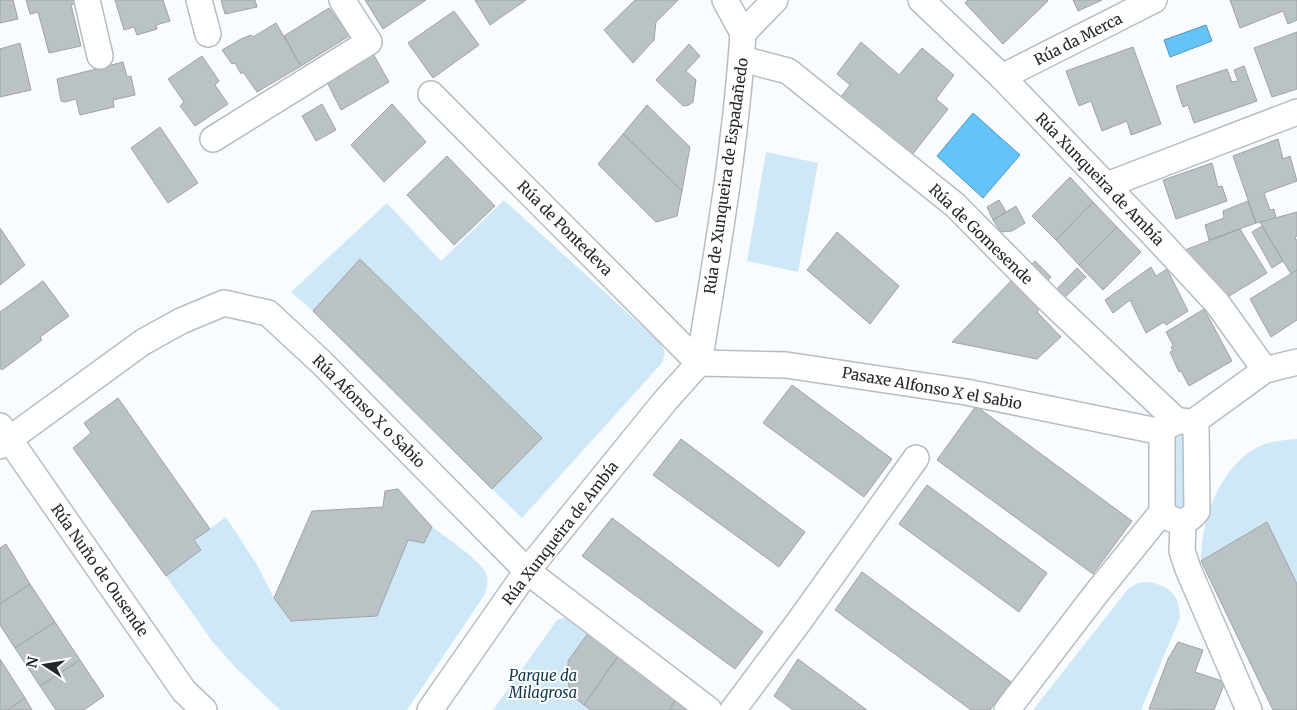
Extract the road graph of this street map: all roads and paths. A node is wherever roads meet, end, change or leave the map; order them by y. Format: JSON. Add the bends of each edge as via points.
{"nodes":[{"id":1,"x":87,"y":0,"type":"edge"},
{"id":2,"x":199,"y":0,"type":"edge"},
{"id":3,"x":342,"y":0,"type":"edge"},
{"id":4,"x":725,"y":0,"type":"edge"},
{"id":5,"x":775,"y":0,"type":"edge"},
{"id":6,"x":921,"y":0,"type":"edge"},
{"id":7,"x":1154,"y":0,"type":"edge"},
{"id":8,"x":744,"y":32,"type":"junction"},
{"id":9,"x":208,"y":34,"type":"dead end"},
{"id":10,"x":100,"y":56,"type":"dead end"},
{"id":11,"x":742,"y":59,"type":"junction"},
{"id":12,"x":1002,"y":77,"type":"junction"},
{"id":13,"x":431,"y":94,"type":"dead end"},
{"id":14,"x":1297,"y":112,"type":"edge"},
{"id":15,"x":213,"y":139,"type":"dead end"},
{"id":16,"x":1107,"y":185,"type":"junction"},
{"id":17,"x":1297,"y":362,"type":"edge"},
{"id":18,"x":699,"y":363,"type":"junction"},
{"id":19,"x":1265,"y":370,"type":"junction"},
{"id":20,"x":1177,"y":425,"type":"junction"},
{"id":21,"x":3,"y":437,"type":"edge"},
{"id":22,"x":916,"y":458,"type":"dead end"},
{"id":23,"x":1173,"y":517,"type":"junction"},
{"id":24,"x":527,"y":572,"type":"junction"},
{"id":25,"x":204,"y":710,"type":"edge"},
{"id":26,"x":430,"y":710,"type":"edge"},
{"id":27,"x":709,"y":710,"type":"edge"},
{"id":28,"x":733,"y":710,"type":"edge"},
{"id":29,"x":1007,"y":710,"type":"edge"},
{"id":30,"x":1248,"y":710,"type":"edge"}],
"edges":[{"from":1,"to":10,"type":"street"},
{"from":2,"to":9,"type":"street"},
{"from":3,"to":15,"type":"street","via":[[369,42]]},
{"from":4,"to":8,"type":"street"},
{"from":5,"to":8,"type":"street"},
{"from":6,"to":12,"type":"street","name":"Rúa Xunqueira de Ambía"},
{"from":7,"to":12,"type":"street","name":"Rúa da Merca"},
{"from":8,"to":11,"type":"street","name":"Rúa de Xunqueira de Espadañedo"},
{"from":11,"to":18,"type":"street","name":"Rúa de Xunqueira de Espadañedo"},
{"from":11,"to":20,"type":"street","name":"Rúa de Gomesende","via":[[788,71],[955,205]]},
{"from":12,"to":16,"type":"street","name":"Rúa Xunqueira de Ambía"},
{"from":13,"to":18,"type":"street","name":"Rúa de Pontedeva"},
{"from":14,"to":16,"type":"street"},
{"from":16,"to":19,"type":"street","name":"Rúa Xunqueira de Ambía","via":[[1217,303]]},
{"from":17,"to":19,"type":"street"},
{"from":18,"to":20,"type":"street","name":"Pasaxe Alfonso X el Sabio","via":[[795,366]]},
{"from":18,"to":24,"type":"street","name":"Rúa Xunqueira de Ambía"},
{"from":19,"to":20,"type":"street"},
{"from":20,"to":23,"type":"street"},
{"from":20,"to":23,"type":"street","via":[[1196,428],[1197,511],[1191,518]]},
{"from":21,"to":24,"type":"street","name":"Rúa Afonso X o Sabio","via":[[143,342],[181,321],[224,303],[268,312]]},
{"from":21,"to":25,"type":"street","name":"Rúa Nuño de Ousende","via":[[184,691]]},
{"from":22,"to":28,"type":"street"},
{"from":23,"to":29,"type":"street","via":[[1095,595]]},
{"from":23,"to":30,"type":"street","via":[[1188,569]]},
{"from":24,"to":26,"type":"street","name":"Rúa Xunqueira de Ambía"},
{"from":24,"to":27,"type":"street","name":"Rúa Afonso X o Sabio"}]}
